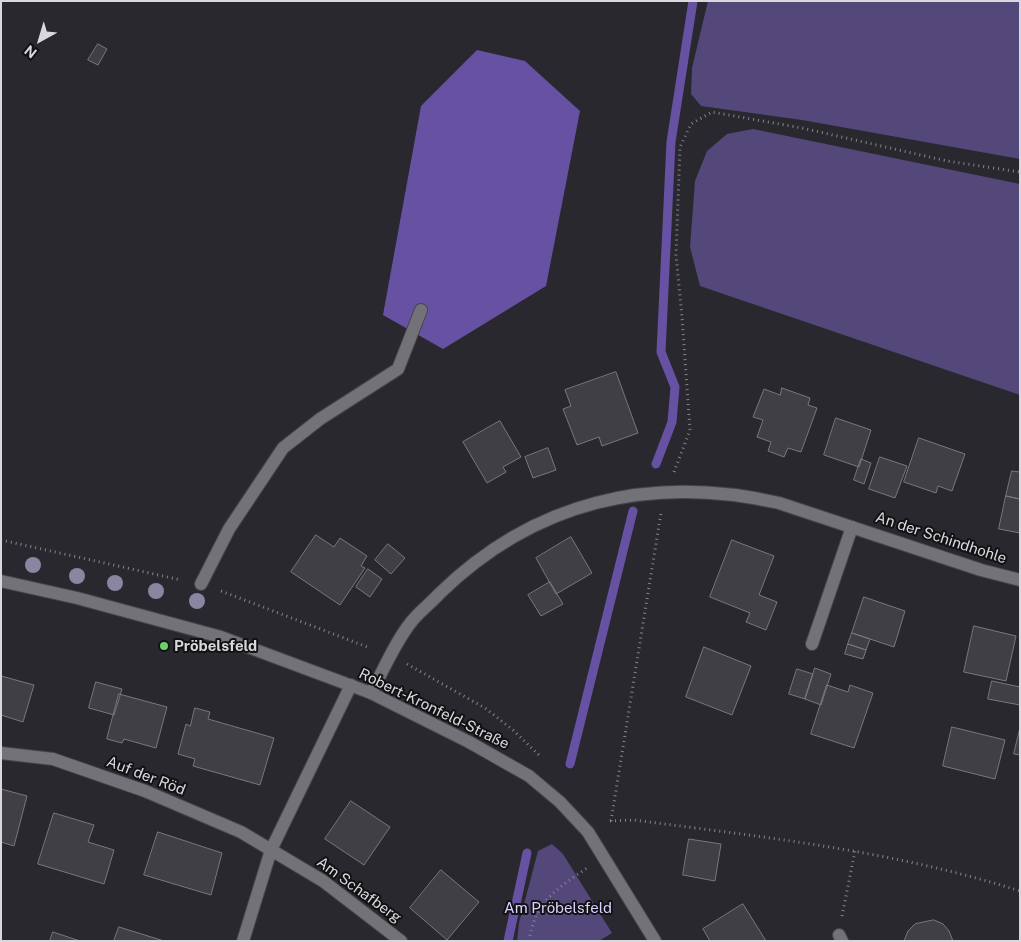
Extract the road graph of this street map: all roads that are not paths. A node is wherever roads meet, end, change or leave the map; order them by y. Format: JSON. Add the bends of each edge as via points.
{"nodes":[{"id":1,"x":421,"y":310,"type":"dead end"},
{"id":2,"x":852,"y":526,"type":"junction"},
{"id":3,"x":1020,"y":580,"type":"edge"},
{"id":4,"x":1,"y":581,"type":"edge"},
{"id":5,"x":201,"y":584,"type":"dead end"},
{"id":6,"x":812,"y":644,"type":"dead end"},
{"id":7,"x":351,"y":685,"type":"junction"},
{"id":8,"x":372,"y":693,"type":"junction"},
{"id":9,"x":1,"y":753,"type":"edge"},
{"id":10,"x":271,"y":850,"type":"junction"},
{"id":11,"x":243,"y":941,"type":"edge"},
{"id":12,"x":401,"y":941,"type":"edge"},
{"id":13,"x":655,"y":941,"type":"edge"}],
"edges":[{"from":1,"to":5,"type":"street","via":[[398,369],[320,419],[283,448],[229,529]]},
{"from":2,"to":3,"type":"street","name":"An der Schindhohle"},
{"from":2,"to":6,"type":"street","name":"An der Schindhohle"},
{"from":2,"to":8,"type":"street","name":"An der Schindhohle","via":[[734,494],[664,493],[610,500],[569,511],[497,545],[469,566],[412,620]]},
{"from":4,"to":7,"type":"street","name":"Robert-Kronfeld-Straße","via":[[221,637]]},
{"from":7,"to":8,"type":"street","name":"Robert-Kronfeld-Straße"},
{"from":7,"to":10,"type":"street"},
{"from":8,"to":13,"type":"street","name":"Robert-Kronfeld-Straße","via":[[529,776],[560,802],[588,832]]},
{"from":9,"to":10,"type":"street","name":"Auf der Röd","via":[[53,759],[145,792],[241,832]]},
{"from":10,"to":11,"type":"street"},
{"from":10,"to":12,"type":"street","name":"Am Schafberg","via":[[323,881]]}]}
